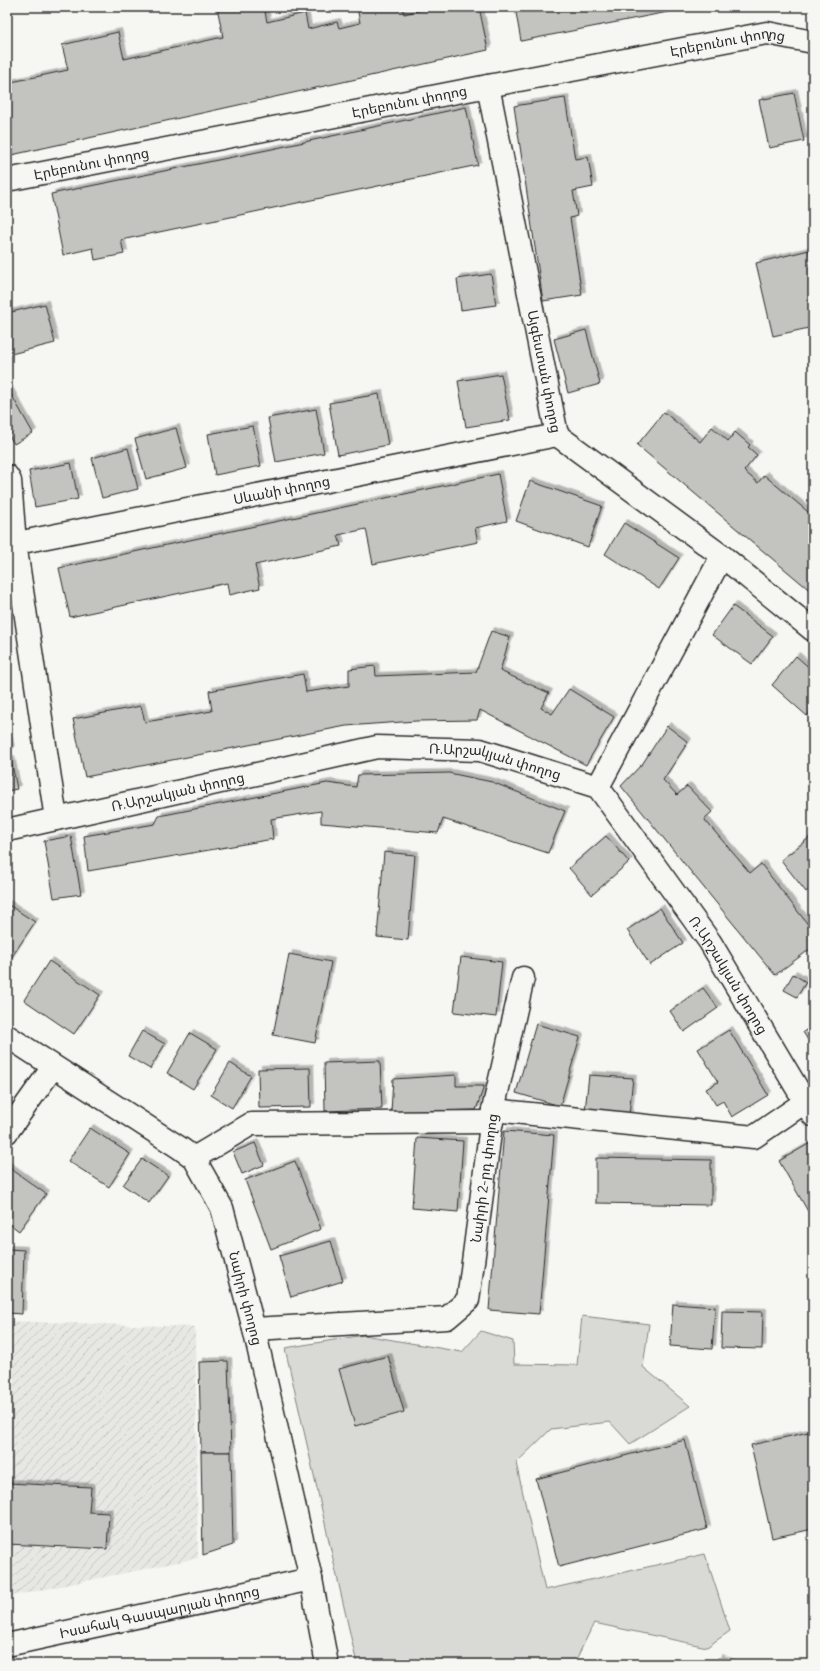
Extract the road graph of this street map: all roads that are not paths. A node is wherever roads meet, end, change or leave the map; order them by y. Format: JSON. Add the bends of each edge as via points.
{"nodes":[{"id":1,"x":813,"y":42,"type":"edge"},
{"id":2,"x":488,"y":86,"type":"junction"},
{"id":3,"x":7,"y":180,"type":"edge"},
{"id":4,"x":557,"y":435,"type":"junction"},
{"id":5,"x":7,"y":476,"type":"edge"},
{"id":6,"x":11,"y":544,"type":"edge"},
{"id":7,"x":722,"y":556,"type":"junction"},
{"id":8,"x":813,"y":630,"type":"edge"},
{"id":9,"x":598,"y":787,"type":"junction"},
{"id":10,"x":56,"y":819,"type":"junction"},
{"id":11,"x":7,"y":830,"type":"edge"},
{"id":12,"x":523,"y":978,"type":"dead end"},
{"id":13,"x":7,"y":1036,"type":"edge"},
{"id":14,"x":53,"y":1067,"type":"junction"},
{"id":15,"x":809,"y":1108,"type":"edge"},
{"id":16,"x":493,"y":1116,"type":"junction"},
{"id":17,"x":7,"y":1132,"type":"edge"},
{"id":18,"x":194,"y":1158,"type":"junction"},
{"id":19,"x":254,"y":1329,"type":"junction"},
{"id":20,"x":311,"y":1578,"type":"junction"},
{"id":21,"x":7,"y":1645,"type":"edge"},
{"id":22,"x":327,"y":1664,"type":"edge"}],
"edges":[{"from":1,"to":2,"type":"street","name":"Էրեբունու փողոց","via":[[767,33]]},
{"from":2,"to":3,"type":"street","name":"Էրեբունու փողոց"},
{"from":2,"to":4,"type":"street","name":"Այգեստան փողոց"},
{"from":4,"to":6,"type":"street","name":"Սևանի փողոց"},
{"from":4,"to":7,"type":"street","name":"Այգեստան փողոց"},
{"from":5,"to":6,"type":"street","via":[[10,481]]},
{"from":6,"to":10,"type":"street"},
{"from":7,"to":8,"type":"street","name":"Այգեստան փողոց"},
{"from":7,"to":9,"type":"street"},
{"from":9,"to":10,"type":"street","name":"Ռ.Արշակյան փողոց","via":[[480,750],[377,747]]},
{"from":9,"to":15,"type":"street","name":"Ռ.Արշակյան փողոց","via":[[710,942]]},
{"from":10,"to":11,"type":"street","name":"Ռ.Արշակյան փողոց"},
{"from":12,"to":16,"type":"street"},
{"from":13,"to":14,"type":"street","name":"Նաիրի փողոց"},
{"from":14,"to":17,"type":"street"},
{"from":14,"to":18,"type":"street","name":"Նաիրի փողոց"},
{"from":15,"to":16,"type":"street","name":"Նաիրի 2-րդ փողոց","via":[[754,1137]]},
{"from":16,"to":18,"type":"street","via":[[251,1124]]},
{"from":16,"to":19,"type":"street","name":"Նաիրի 2-րդ փողոց","via":[[468,1300],[447,1318]]},
{"from":18,"to":19,"type":"street","name":"Նաիրի փողոց","via":[[222,1208]]},
{"from":19,"to":20,"type":"street","name":"Նաիրի փողոց"},
{"from":20,"to":21,"type":"street","name":"Իսահակ Գասպարյան փողոց"},
{"from":20,"to":22,"type":"street","name":"Նաիրի փողոց"}]}
